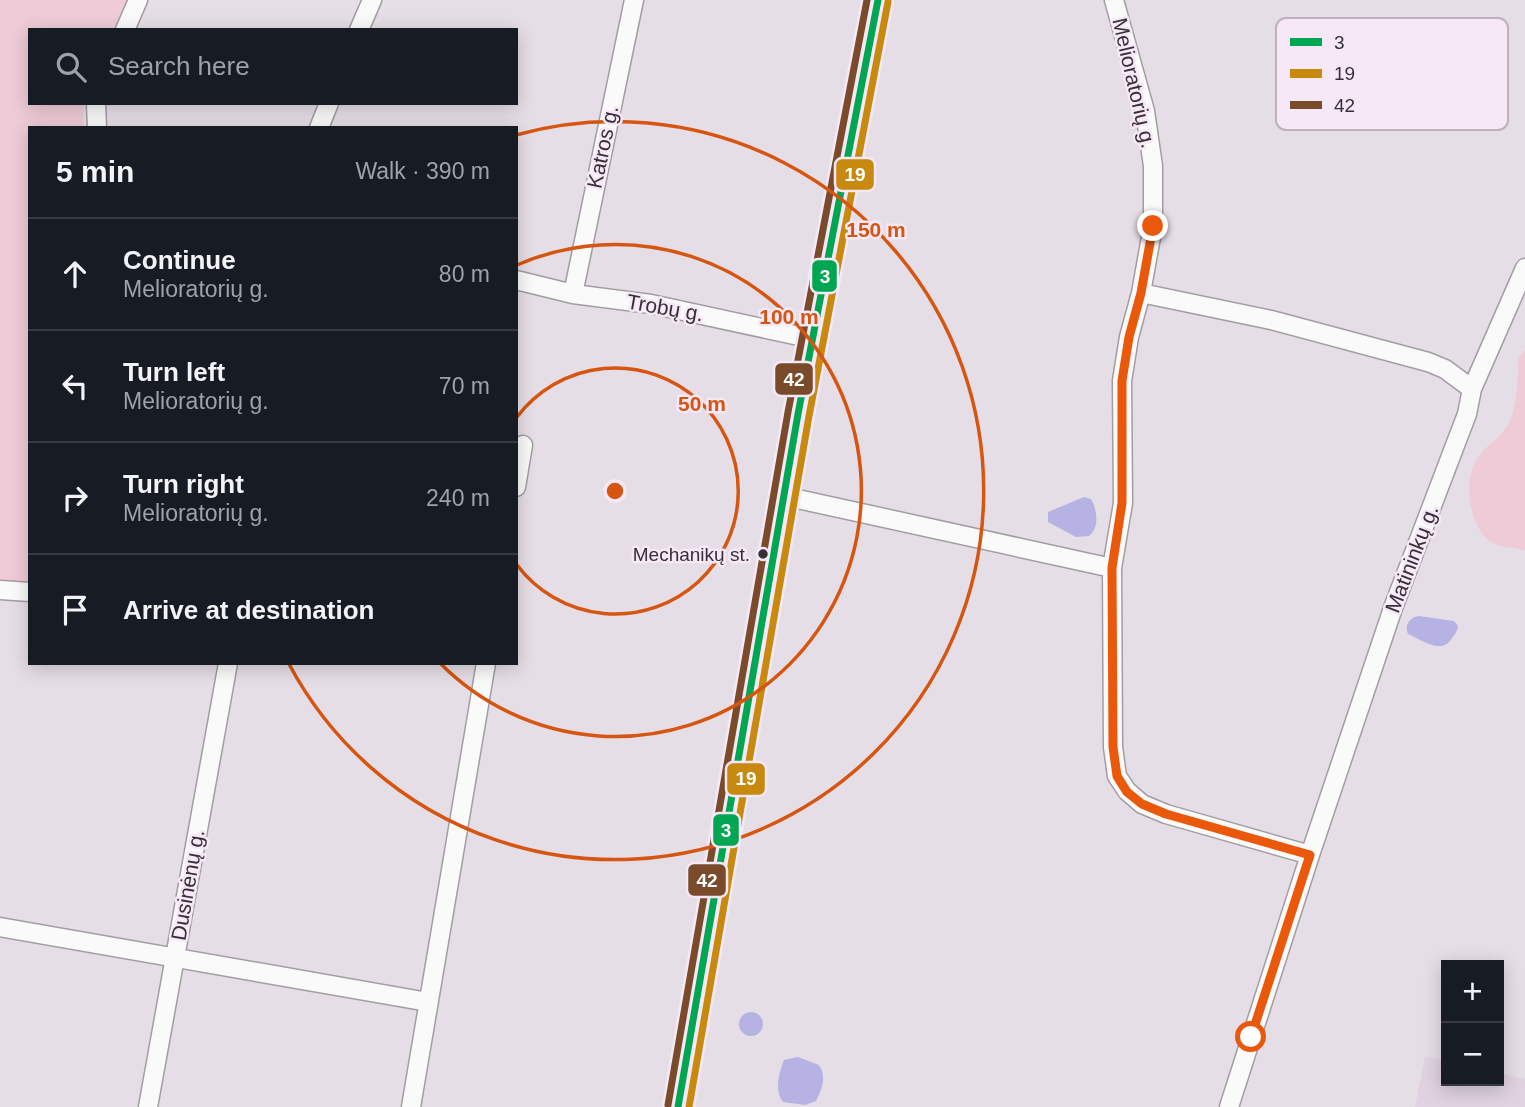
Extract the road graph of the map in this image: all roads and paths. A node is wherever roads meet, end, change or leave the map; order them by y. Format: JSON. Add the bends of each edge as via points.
{"nodes":[{"id":1,"x":138,"y":0,"type":"edge"},
{"id":2,"x":372,"y":0,"type":"edge"},
{"id":3,"x":634,"y":0,"type":"edge"},
{"id":4,"x":878,"y":0,"type":"edge"},
{"id":5,"x":1114,"y":0,"type":"edge"},
{"id":6,"x":126,"y":28,"type":"edge"},
{"id":7,"x":360,"y":28,"type":"edge"},
{"id":8,"x":96,"y":105,"type":"edge"},
{"id":9,"x":328,"y":105,"type":"edge"},
{"id":10,"x":97,"y":126,"type":"edge"},
{"id":11,"x":320,"y":126,"type":"edge"},
{"id":12,"x":1525,"y":268,"type":"edge"},
{"id":13,"x":518,"y":280,"type":"edge"},
{"id":14,"x":1141,"y":293,"type":"junction"},
{"id":15,"x":573,"y":294,"type":"junction"},
{"id":16,"x":813,"y":339,"type":"junction"},
{"id":17,"x":1472,"y":389,"type":"junction"},
{"id":18,"x":523,"y":445,"type":"dead end"},
{"id":19,"x":518,"y":475,"type":"edge"},
{"id":20,"x":784,"y":496,"type":"junction"},
{"id":21,"x":1112,"y":568,"type":"junction"},
{"id":22,"x":0,"y":590,"type":"edge"},
{"id":23,"x":28,"y":592,"type":"edge"},
{"id":24,"x":228,"y":665,"type":"edge"},
{"id":25,"x":486,"y":665,"type":"edge"},
{"id":26,"x":1310,"y":855,"type":"junction"},
{"id":27,"x":0,"y":927,"type":"edge"},
{"id":28,"x":175,"y":958,"type":"junction"},
{"id":29,"x":428,"y":1002,"type":"junction"},
{"id":30,"x":148,"y":1107,"type":"edge"},
{"id":31,"x":411,"y":1107,"type":"edge"},
{"id":32,"x":678,"y":1107,"type":"edge"},
{"id":33,"x":1229,"y":1107,"type":"edge"}],
"edges":[{"from":1,"to":6,"type":"street"},
{"from":2,"to":7,"type":"street"},
{"from":3,"to":15,"type":"street","name":"Katros g."},
{"from":4,"to":16,"type":"main road"},
{"from":5,"to":14,"type":"street","name":"Melioratorių g.","via":[[1145,111],[1153,166],[1153,226]]},
{"from":8,"to":10,"type":"street"},
{"from":9,"to":11,"type":"street"},
{"from":12,"to":17,"type":"street","name":"Matininkų g."},
{"from":13,"to":15,"type":"street","name":"Trobų g."},
{"from":14,"to":17,"type":"street","via":[[1271,320],[1428,362]]},
{"from":14,"to":21,"type":"street","name":"Melioratorių g.","via":[[1122,381],[1122,503]]},
{"from":15,"to":16,"type":"street","name":"Trobų g.","via":[[651,304]]},
{"from":16,"to":20,"type":"main road"},
{"from":17,"to":26,"type":"street","name":"Matininkų g."},
{"from":18,"to":19,"type":"street"},
{"from":20,"to":21,"type":"street"},
{"from":20,"to":32,"type":"main road"},
{"from":21,"to":26,"type":"street","name":"Melioratorių g.","via":[[1113,747],[1117,776],[1127,792],[1166,814]]},
{"from":22,"to":23,"type":"street"},
{"from":24,"to":28,"type":"street","name":"Dusinėnų g."},
{"from":25,"to":29,"type":"street"},
{"from":26,"to":33,"type":"street"},
{"from":27,"to":28,"type":"street"},
{"from":28,"to":29,"type":"street"},
{"from":28,"to":30,"type":"street","name":"Dusinėnų g."},
{"from":29,"to":31,"type":"street"}]}
